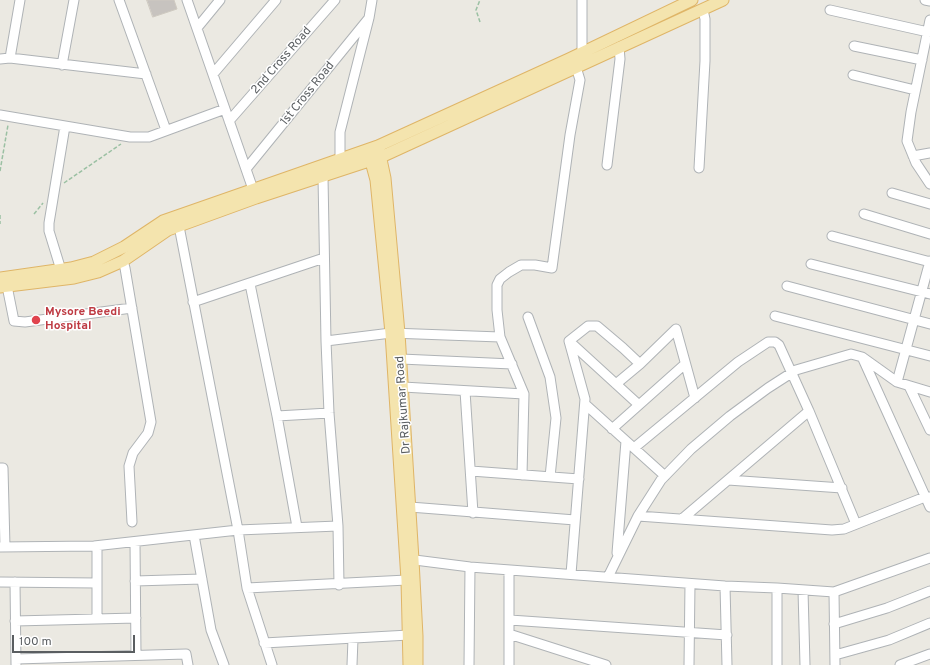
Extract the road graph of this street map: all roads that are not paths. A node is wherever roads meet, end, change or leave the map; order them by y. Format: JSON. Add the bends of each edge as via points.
{"nodes":[{"id":1,"x":20,"y":0,"type":"edge"},
{"id":2,"x":74,"y":0,"type":"edge"},
{"id":3,"x":119,"y":0,"type":"edge"},
{"id":4,"x":187,"y":0,"type":"edge"},
{"id":5,"x":220,"y":0,"type":"edge"},
{"id":6,"x":276,"y":0,"type":"edge"},
{"id":7,"x":336,"y":0,"type":"edge"},
{"id":8,"x":372,"y":0,"type":"edge"},
{"id":9,"x":582,"y":0,"type":"edge"},
{"id":10,"x":692,"y":0,"type":"edge"},
{"id":11,"x":723,"y":0,"type":"edge"},
{"id":12,"x":925,"y":0,"type":"edge"},
{"id":13,"x":930,"y":1,"type":"edge"},
{"id":14,"x":703,"y":10,"type":"junction"},
{"id":15,"x":830,"y":10,"type":"dead end"},
{"id":16,"x":369,"y":18,"type":"junction"},
{"id":17,"x":930,"y":20,"type":"edge"},
{"id":18,"x":197,"y":28,"type":"junction"},
{"id":19,"x":928,"y":32,"type":"junction"},
{"id":20,"x":854,"y":46,"type":"dead end"},
{"id":21,"x":619,"y":47,"type":"junction"},
{"id":22,"x":582,"y":53,"type":"junction"},
{"id":23,"x":10,"y":58,"type":"junction"},
{"id":24,"x":0,"y":59,"type":"edge"},
{"id":25,"x":922,"y":60,"type":"junction"},
{"id":26,"x":62,"y":64,"type":"junction"},
{"id":27,"x":576,"y":67,"type":"junction"},
{"id":28,"x":146,"y":74,"type":"junction"},
{"id":29,"x":213,"y":74,"type":"junction"},
{"id":30,"x":853,"y":75,"type":"dead end"},
{"id":31,"x":915,"y":90,"type":"junction"},
{"id":32,"x":225,"y":109,"type":"junction"},
{"id":33,"x":5,"y":116,"type":"edge"},
{"id":34,"x":229,"y":121,"type":"junction"},
{"id":35,"x":65,"y":126,"type":"junction"},
{"id":36,"x":166,"y":130,"type":"junction"},
{"id":37,"x":373,"y":147,"type":"junction"},
{"id":38,"x":930,"y":153,"type":"edge"},
{"id":39,"x":913,"y":156,"type":"junction"},
{"id":40,"x":340,"y":158,"type":"junction"},
{"id":41,"x":376,"y":159,"type":"junction"},
{"id":42,"x":607,"y":165,"type":"dead end"},
{"id":43,"x":699,"y":168,"type":"dead end"},
{"id":44,"x":246,"y":170,"type":"junction"},
{"id":45,"x":323,"y":177,"type":"junction"},
{"id":46,"x":930,"y":184,"type":"edge"},
{"id":47,"x":254,"y":193,"type":"junction"},
{"id":48,"x":892,"y":193,"type":"dead end"},
{"id":49,"x":930,"y":204,"type":"edge"},
{"id":50,"x":864,"y":214,"type":"dead end"},
{"id":51,"x":178,"y":221,"type":"junction"},
{"id":52,"x":930,"y":234,"type":"edge"},
{"id":53,"x":832,"y":236,"type":"dead end"},
{"id":54,"x":324,"y":258,"type":"junction"},
{"id":55,"x":930,"y":261,"type":"edge"},
{"id":56,"x":123,"y":262,"type":"junction"},
{"id":57,"x":811,"y":264,"type":"dead end"},
{"id":58,"x":61,"y":270,"type":"junction"},
{"id":59,"x":2,"y":284,"type":"edge"},
{"id":60,"x":250,"y":284,"type":"junction"},
{"id":61,"x":787,"y":286,"type":"dead end"},
{"id":62,"x":926,"y":293,"type":"edge"},
{"id":63,"x":193,"y":302,"type":"junction"},
{"id":64,"x":132,"y":308,"type":"junction"},
{"id":65,"x":775,"y":316,"type":"dead end"},
{"id":66,"x":528,"y":317,"type":"dead end"},
{"id":67,"x":914,"y":320,"type":"junction"},
{"id":68,"x":930,"y":324,"type":"edge"},
{"id":69,"x":395,"y":333,"type":"junction"},
{"id":70,"x":500,"y":338,"type":"junction"},
{"id":71,"x":326,"y":341,"type":"junction"},
{"id":72,"x":569,"y":341,"type":"junction"},
{"id":73,"x":906,"y":349,"type":"junction"},
{"id":74,"x":930,"y":356,"type":"edge"},
{"id":75,"x":862,"y":357,"type":"junction"},
{"id":76,"x":401,"y":359,"type":"junction"},
{"id":77,"x":512,"y":364,"type":"junction"},
{"id":78,"x":640,"y":364,"type":"junction"},
{"id":79,"x":685,"y":364,"type":"junction"},
{"id":80,"x":792,"y":372,"type":"junction"},
{"id":81,"x":897,"y":382,"type":"junction"},
{"id":82,"x":616,"y":384,"type":"junction"},
{"id":83,"x":909,"y":386,"type":"junction"},
{"id":84,"x":402,"y":387,"type":"junction"},
{"id":85,"x":465,"y":391,"type":"junction"},
{"id":86,"x":930,"y":392,"type":"edge"},
{"id":87,"x":524,"y":394,"type":"junction"},
{"id":88,"x":695,"y":398,"type":"junction"},
{"id":89,"x":585,"y":404,"type":"junction"},
{"id":90,"x":639,"y":405,"type":"junction"},
{"id":91,"x":809,"y":411,"type":"junction"},
{"id":92,"x":329,"y":413,"type":"junction"},
{"id":93,"x":277,"y":416,"type":"junction"},
{"id":94,"x":612,"y":429,"type":"junction"},
{"id":95,"x":930,"y":430,"type":"edge"},
{"id":96,"x":626,"y":441,"type":"junction"},
{"id":97,"x":634,"y":448,"type":"junction"},
{"id":98,"x":0,"y":468,"type":"edge"},
{"id":99,"x":471,"y":471,"type":"junction"},
{"id":100,"x":522,"y":475,"type":"junction"},
{"id":101,"x":665,"y":476,"type":"junction"},
{"id":102,"x":550,"y":477,"type":"junction"},
{"id":103,"x":579,"y":479,"type":"junction"},
{"id":104,"x":728,"y":480,"type":"junction"},
{"id":105,"x":842,"y":488,"type":"junction"},
{"id":106,"x":927,"y":497,"type":"edge"},
{"id":107,"x":410,"y":507,"type":"junction"},
{"id":108,"x":930,"y":507,"type":"edge"},
{"id":109,"x":474,"y":513,"type":"junction"},
{"id":110,"x":638,"y":516,"type":"junction"},
{"id":111,"x":682,"y":519,"type":"junction"},
{"id":112,"x":575,"y":520,"type":"junction"},
{"id":113,"x":132,"y":522,"type":"dead end"},
{"id":114,"x":856,"y":524,"type":"junction"},
{"id":115,"x":338,"y":526,"type":"junction"},
{"id":116,"x":297,"y":527,"type":"junction"},
{"id":117,"x":238,"y":530,"type":"junction"},
{"id":118,"x":194,"y":535,"type":"junction"},
{"id":119,"x":135,"y":542,"type":"junction"},
{"id":120,"x":97,"y":546,"type":"junction"},
{"id":121,"x":3,"y":547,"type":"edge"},
{"id":122,"x":617,"y":558,"type":"junction"},
{"id":123,"x":930,"y":558,"type":"edge"},
{"id":124,"x":409,"y":559,"type":"junction"},
{"id":125,"x":470,"y":567,"type":"junction"},
{"id":126,"x":509,"y":570,"type":"junction"},
{"id":127,"x":571,"y":574,"type":"junction"},
{"id":128,"x":608,"y":577,"type":"junction"},
{"id":129,"x":202,"y":579,"type":"junction"},
{"id":130,"x":407,"y":580,"type":"junction"},
{"id":131,"x":0,"y":582,"type":"edge"},
{"id":132,"x":15,"y":582,"type":"junction"},
{"id":133,"x":135,"y":582,"type":"junction"},
{"id":134,"x":96,"y":583,"type":"junction"},
{"id":135,"x":690,"y":584,"type":"junction"},
{"id":136,"x":338,"y":585,"type":"junction"},
{"id":137,"x":725,"y":586,"type":"junction"},
{"id":138,"x":247,"y":588,"type":"junction"},
{"id":139,"x":777,"y":588,"type":"junction"},
{"id":140,"x":803,"y":590,"type":"junction"},
{"id":141,"x":930,"y":591,"type":"edge"},
{"id":142,"x":834,"y":592,"type":"junction"},
{"id":143,"x":97,"y":618,"type":"junction"},
{"id":144,"x":136,"y":618,"type":"junction"},
{"id":145,"x":510,"y":620,"type":"junction"},
{"id":146,"x":15,"y":621,"type":"junction"},
{"id":147,"x":930,"y":623,"type":"edge"},
{"id":148,"x":834,"y":624,"type":"junction"},
{"id":149,"x":688,"y":633,"type":"junction"},
{"id":150,"x":509,"y":634,"type":"junction"},
{"id":151,"x":409,"y":635,"type":"junction"},
{"id":152,"x":727,"y":635,"type":"junction"},
{"id":153,"x":353,"y":639,"type":"junction"},
{"id":154,"x":264,"y":643,"type":"junction"},
{"id":155,"x":930,"y":654,"type":"edge"},
{"id":156,"x":136,"y":655,"type":"junction"},
{"id":157,"x":835,"y":655,"type":"junction"},
{"id":158,"x":16,"y":662,"type":"edge"},
{"id":159,"x":188,"y":665,"type":"edge"},
{"id":160,"x":224,"y":665,"type":"edge"},
{"id":161,"x":272,"y":665,"type":"edge"},
{"id":162,"x":352,"y":665,"type":"edge"},
{"id":163,"x":409,"y":665,"type":"edge"},
{"id":164,"x":417,"y":665,"type":"edge"},
{"id":165,"x":469,"y":665,"type":"edge"},
{"id":166,"x":510,"y":665,"type":"edge"},
{"id":167,"x":606,"y":665,"type":"edge"},
{"id":168,"x":689,"y":665,"type":"edge"},
{"id":169,"x":727,"y":665,"type":"edge"},
{"id":170,"x":777,"y":665,"type":"edge"},
{"id":171,"x":805,"y":665,"type":"edge"},
{"id":172,"x":835,"y":665,"type":"edge"},
{"id":173,"x":900,"y":665,"type":"edge"}],
"edges":[{"from":1,"to":23,"type":"street"},
{"from":2,"to":26,"type":"street"},
{"from":3,"to":28,"type":"street"},
{"from":4,"to":18,"type":"street"},
{"from":5,"to":18,"type":"street"},
{"from":6,"to":29,"type":"street"},
{"from":7,"to":34,"type":"street","name":"2nd Cross Road"},
{"from":8,"to":16,"type":"street"},
{"from":9,"to":22,"type":"street"},
{"from":10,"to":22,"type":"main road"},
{"from":11,"to":14,"type":"main road"},
{"from":12,"to":13,"type":"street"},
{"from":14,"to":21,"type":"main road"},
{"from":14,"to":43,"type":"street","via":[[705,61]]},
{"from":15,"to":19,"type":"street"},
{"from":16,"to":40,"type":"street","via":[[340,132]]},
{"from":16,"to":44,"type":"street","name":"1st Cross Road"},
{"from":17,"to":19,"type":"street"},
{"from":18,"to":29,"type":"street"},
{"from":19,"to":25,"type":"street"},
{"from":20,"to":25,"type":"street"},
{"from":21,"to":27,"type":"main road"},
{"from":21,"to":42,"type":"street","via":[[620,59]]},
{"from":22,"to":37,"type":"main road"},
{"from":23,"to":24,"type":"street"},
{"from":23,"to":26,"type":"street"},
{"from":25,"to":31,"type":"street"},
{"from":26,"to":28,"type":"street"},
{"from":27,"to":41,"type":"main road"},
{"from":27,"to":70,"type":"street","via":[[580,80],[552,268],[521,266],[500,279],[496,295]]},
{"from":28,"to":36,"type":"street"},
{"from":29,"to":32,"type":"street"},
{"from":30,"to":31,"type":"street"},
{"from":31,"to":39,"type":"street","via":[[907,141]]},
{"from":32,"to":34,"type":"street"},
{"from":32,"to":36,"type":"street"},
{"from":33,"to":35,"type":"street"},
{"from":34,"to":44,"type":"street"},
{"from":35,"to":36,"type":"street","via":[[130,137],[149,137]]},
{"from":35,"to":58,"type":"street","via":[[49,223]]},
{"from":37,"to":40,"type":"main road"},
{"from":37,"to":41,"type":"main road","name":"Dr Rajkumar Road"},
{"from":38,"to":39,"type":"street"},
{"from":39,"to":46,"type":"street"},
{"from":40,"to":47,"type":"main road"},
{"from":41,"to":45,"type":"main road"},
{"from":41,"to":69,"type":"main road","name":"Dr Rajkumar Road","via":[[376,180]]},
{"from":44,"to":47,"type":"street"},
{"from":45,"to":47,"type":"main road"},
{"from":45,"to":54,"type":"street"},
{"from":47,"to":51,"type":"main road"},
{"from":48,"to":49,"type":"street"},
{"from":50,"to":52,"type":"street"},
{"from":51,"to":56,"type":"main road"},
{"from":51,"to":58,"type":"main road","via":[[163,221],[107,257]]},
{"from":51,"to":63,"type":"street"},
{"from":53,"to":55,"type":"street"},
{"from":54,"to":60,"type":"street"},
{"from":54,"to":71,"type":"street"},
{"from":55,"to":62,"type":"street"},
{"from":56,"to":59,"type":"main road","via":[[74,278]]},
{"from":56,"to":64,"type":"street"},
{"from":57,"to":62,"type":"street"},
{"from":58,"to":59,"type":"main road"},
{"from":59,"to":64,"type":"street","via":[[14,321],[25,322]]},
{"from":60,"to":63,"type":"street"},
{"from":60,"to":93,"type":"street"},
{"from":61,"to":67,"type":"street"},
{"from":62,"to":67,"type":"street"},
{"from":63,"to":117,"type":"street"},
{"from":64,"to":113,"type":"street","via":[[151,422],[148,433],[133,453],[129,466]]},
{"from":65,"to":73,"type":"street"},
{"from":66,"to":102,"type":"street","via":[[550,377],[556,418]]},
{"from":67,"to":68,"type":"street"},
{"from":67,"to":73,"type":"street"},
{"from":69,"to":70,"type":"street"},
{"from":69,"to":71,"type":"street"},
{"from":69,"to":76,"type":"main road","name":"Dr Rajkumar Road"},
{"from":69,"to":124,"type":"main road","name":"Dr Rajkumar Road"},
{"from":70,"to":77,"type":"street"},
{"from":71,"to":92,"type":"street"},
{"from":72,"to":78,"type":"street","via":[[588,326],[597,326]]},
{"from":72,"to":82,"type":"street"},
{"from":72,"to":89,"type":"street"},
{"from":73,"to":74,"type":"street"},
{"from":73,"to":81,"type":"street"},
{"from":75,"to":80,"type":"street","via":[[850,354]]},
{"from":75,"to":81,"type":"street"},
{"from":75,"to":106,"type":"street"},
{"from":76,"to":77,"type":"street"},
{"from":76,"to":84,"type":"main road","name":"Dr Rajkumar Road"},
{"from":77,"to":87,"type":"street"},
{"from":78,"to":79,"type":"street","via":[[676,329]]},
{"from":78,"to":82,"type":"street"},
{"from":79,"to":88,"type":"street"},
{"from":79,"to":90,"type":"street"},
{"from":80,"to":88,"type":"street","via":[[779,345],[768,342],[738,362]]},
{"from":80,"to":91,"type":"street"},
{"from":80,"to":101,"type":"street","via":[[730,416],[691,449]]},
{"from":81,"to":83,"type":"street"},
{"from":82,"to":90,"type":"street"},
{"from":83,"to":86,"type":"street"},
{"from":83,"to":95,"type":"street"},
{"from":84,"to":85,"type":"street"},
{"from":84,"to":107,"type":"main road","name":"Dr Rajkumar Road"},
{"from":85,"to":87,"type":"street"},
{"from":85,"to":99,"type":"street"},
{"from":87,"to":100,"type":"street"},
{"from":88,"to":97,"type":"street"},
{"from":89,"to":94,"type":"street"},
{"from":89,"to":103,"type":"street"},
{"from":90,"to":94,"type":"street"},
{"from":91,"to":104,"type":"street"},
{"from":91,"to":105,"type":"street"},
{"from":92,"to":93,"type":"street"},
{"from":92,"to":115,"type":"street"},
{"from":93,"to":116,"type":"street"},
{"from":94,"to":96,"type":"street"},
{"from":96,"to":97,"type":"street"},
{"from":96,"to":122,"type":"street"},
{"from":97,"to":101,"type":"street"},
{"from":98,"to":121,"type":"street","via":[[3,468]]},
{"from":99,"to":100,"type":"street"},
{"from":99,"to":109,"type":"street"},
{"from":100,"to":102,"type":"street"},
{"from":101,"to":110,"type":"street"},
{"from":102,"to":103,"type":"street"},
{"from":103,"to":112,"type":"street"},
{"from":104,"to":105,"type":"street"},
{"from":104,"to":111,"type":"street"},
{"from":105,"to":114,"type":"street"},
{"from":106,"to":108,"type":"street"},
{"from":106,"to":114,"type":"street"},
{"from":107,"to":109,"type":"street"},
{"from":107,"to":124,"type":"main road","name":"Dr Rajkumar Road"},
{"from":109,"to":112,"type":"street"},
{"from":110,"to":111,"type":"street"},
{"from":110,"to":122,"type":"street"},
{"from":111,"to":114,"type":"street","via":[[832,530]]},
{"from":112,"to":127,"type":"street"},
{"from":115,"to":116,"type":"street"},
{"from":115,"to":136,"type":"street"},
{"from":116,"to":117,"type":"street"},
{"from":117,"to":118,"type":"street"},
{"from":117,"to":138,"type":"street"},
{"from":118,"to":119,"type":"street"},
{"from":118,"to":129,"type":"street"},
{"from":119,"to":120,"type":"street"},
{"from":119,"to":133,"type":"street"},
{"from":120,"to":121,"type":"street"},
{"from":120,"to":134,"type":"street"},
{"from":122,"to":128,"type":"street"},
{"from":123,"to":142,"type":"street"},
{"from":124,"to":125,"type":"street"},
{"from":124,"to":130,"type":"main road","name":"Dr Rajkumar Road"},
{"from":124,"to":164,"type":"main road","name":"Dr Rajkumar Road","via":[[417,636]]},
{"from":125,"to":126,"type":"street"},
{"from":125,"to":165,"type":"street"},
{"from":126,"to":127,"type":"street"},
{"from":126,"to":145,"type":"street"},
{"from":127,"to":128,"type":"street"},
{"from":128,"to":135,"type":"street"},
{"from":129,"to":133,"type":"street"},
{"from":129,"to":160,"type":"street","via":[[211,630]]},
{"from":130,"to":136,"type":"street"},
{"from":130,"to":151,"type":"main road","name":"Dr Rajkumar Road"},
{"from":131,"to":132,"type":"street"},
{"from":132,"to":134,"type":"street"},
{"from":132,"to":146,"type":"street"},
{"from":133,"to":144,"type":"street"},
{"from":134,"to":143,"type":"street"},
{"from":135,"to":137,"type":"street"},
{"from":135,"to":149,"type":"street"},
{"from":136,"to":138,"type":"street"},
{"from":137,"to":139,"type":"street"},
{"from":137,"to":152,"type":"street"},
{"from":138,"to":154,"type":"street"},
{"from":139,"to":140,"type":"street"},
{"from":139,"to":170,"type":"street"},
{"from":140,"to":142,"type":"street"},
{"from":140,"to":171,"type":"street"},
{"from":141,"to":148,"type":"street","via":[[887,608]]},
{"from":142,"to":148,"type":"street"},
{"from":143,"to":144,"type":"street"},
{"from":143,"to":146,"type":"street"},
{"from":144,"to":156,"type":"street"},
{"from":145,"to":149,"type":"street"},
{"from":145,"to":150,"type":"street"},
{"from":146,"to":158,"type":"street"},
{"from":147,"to":157,"type":"street","via":[[889,640]]},
{"from":148,"to":157,"type":"street"},
{"from":149,"to":152,"type":"street"},
{"from":149,"to":168,"type":"street"},
{"from":150,"to":166,"type":"street"},
{"from":150,"to":167,"type":"street"},
{"from":151,"to":153,"type":"street"},
{"from":151,"to":163,"type":"main road","name":"Dr Rajkumar Road"},
{"from":152,"to":169,"type":"street"},
{"from":153,"to":154,"type":"street"},
{"from":153,"to":162,"type":"street"},
{"from":154,"to":161,"type":"street"},
{"from":155,"to":173,"type":"street"},
{"from":156,"to":158,"type":"street"},
{"from":156,"to":159,"type":"street","via":[[186,654]]},
{"from":157,"to":172,"type":"street"}]}
